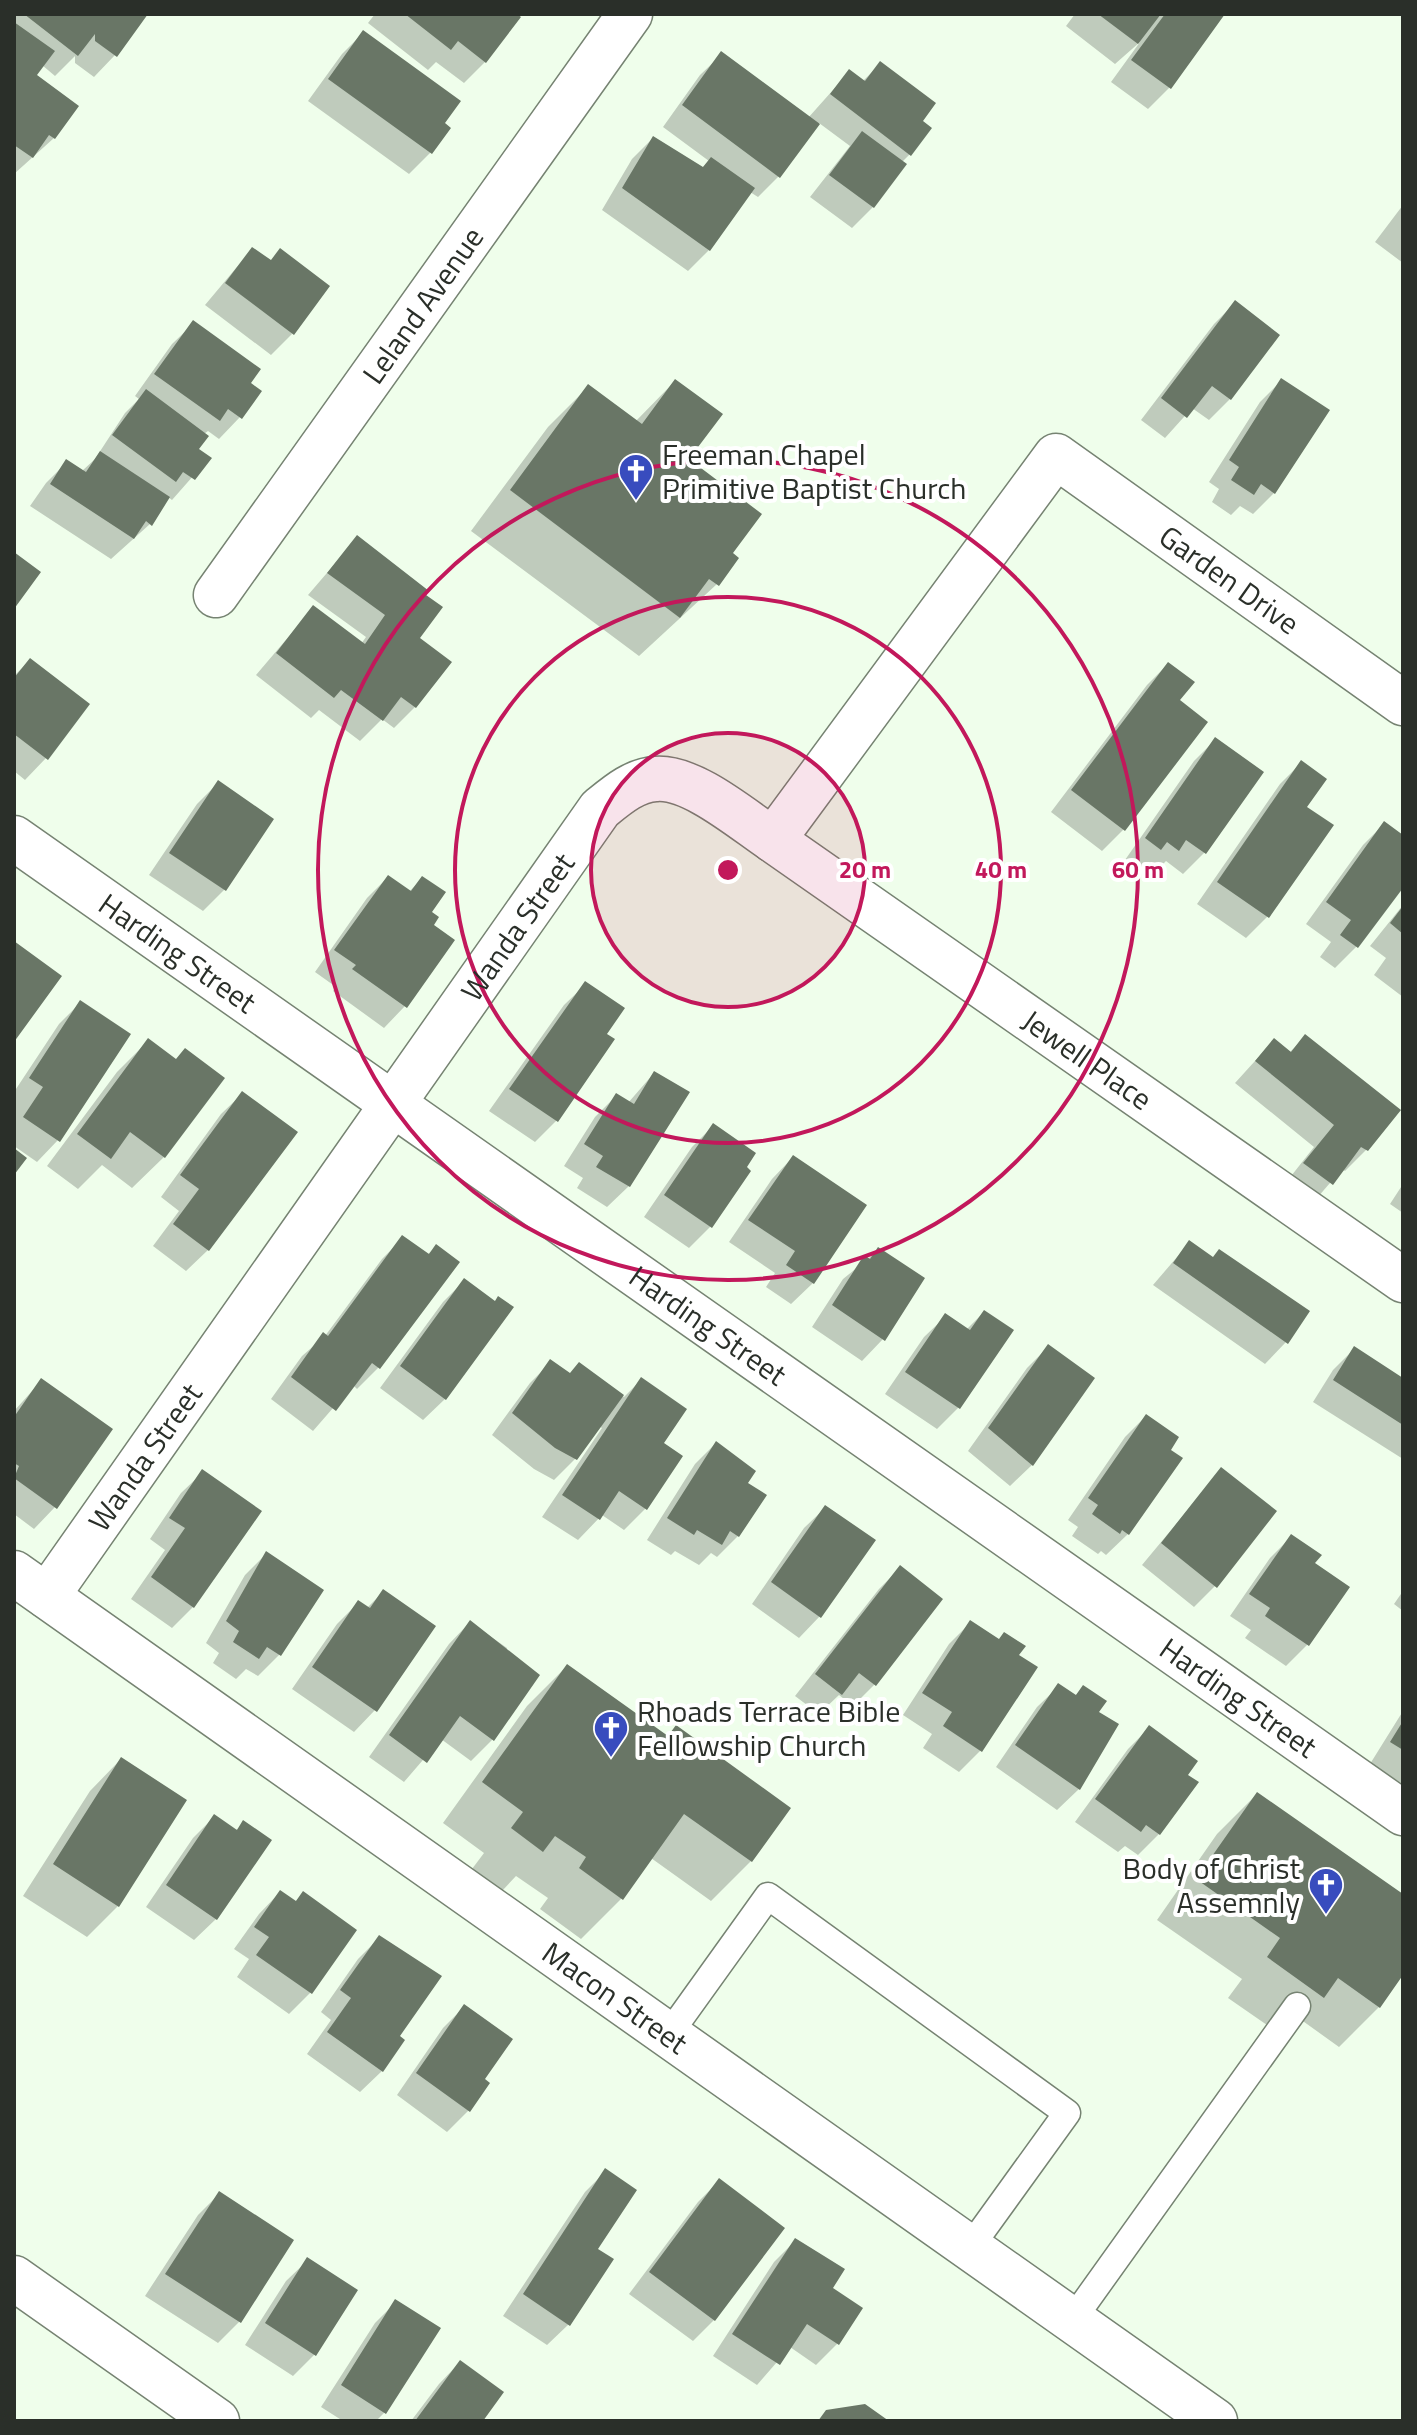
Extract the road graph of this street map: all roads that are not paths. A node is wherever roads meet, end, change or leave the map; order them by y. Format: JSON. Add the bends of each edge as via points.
{"nodes":[{"id":1,"x":630,"y":14,"type":"edge"},
{"id":2,"x":216,"y":595,"type":"dead end"},
{"id":3,"x":1403,"y":703,"type":"edge"},
{"id":4,"x":14,"y":838,"type":"edge"},
{"id":5,"x":773,"y":840,"type":"junction"},
{"id":6,"x":391,"y":1103,"type":"junction"},
{"id":7,"x":1403,"y":1280,"type":"edge"},
{"id":8,"x":30,"y":1585,"type":"edge"},
{"id":9,"x":1403,"y":1813,"type":"edge"},
{"id":10,"x":1297,"y":2006,"type":"dead end"},
{"id":11,"x":669,"y":2034,"type":"junction"},
{"id":12,"x":971,"y":2246,"type":"junction"},
{"id":13,"x":14,"y":2278,"type":"edge"},
{"id":14,"x":1073,"y":2319,"type":"junction"},
{"id":15,"x":208,"y":2418,"type":"edge"},
{"id":16,"x":1215,"y":2421,"type":"edge"}],
"edges":[{"from":1,"to":2,"type":"street","name":"Leland Avenue"},
{"from":3,"to":5,"type":"street","name":"Garden Drive","via":[[1056,456]]},
{"from":4,"to":6,"type":"street","name":"Harding Street"},
{"from":5,"to":6,"type":"street","name":"Wanda Street","via":[[689,785],[656,779],[626,788],[600,809]]},
{"from":5,"to":7,"type":"street","name":"Jewell Place"},
{"from":6,"to":8,"type":"street","name":"Wanda Street"},
{"from":6,"to":9,"type":"street","name":"Harding Street"},
{"from":8,"to":11,"type":"street","name":"Macon Street"},
{"from":10,"to":14,"type":"lane"},
{"from":11,"to":12,"type":"street","name":"Macon Street"},
{"from":11,"to":12,"type":"lane","via":[[768,1896],[1067,2113]]},
{"from":12,"to":14,"type":"street","name":"Macon Street"},
{"from":13,"to":15,"type":"street"},
{"from":14,"to":16,"type":"street","name":"Macon Street"}]}
